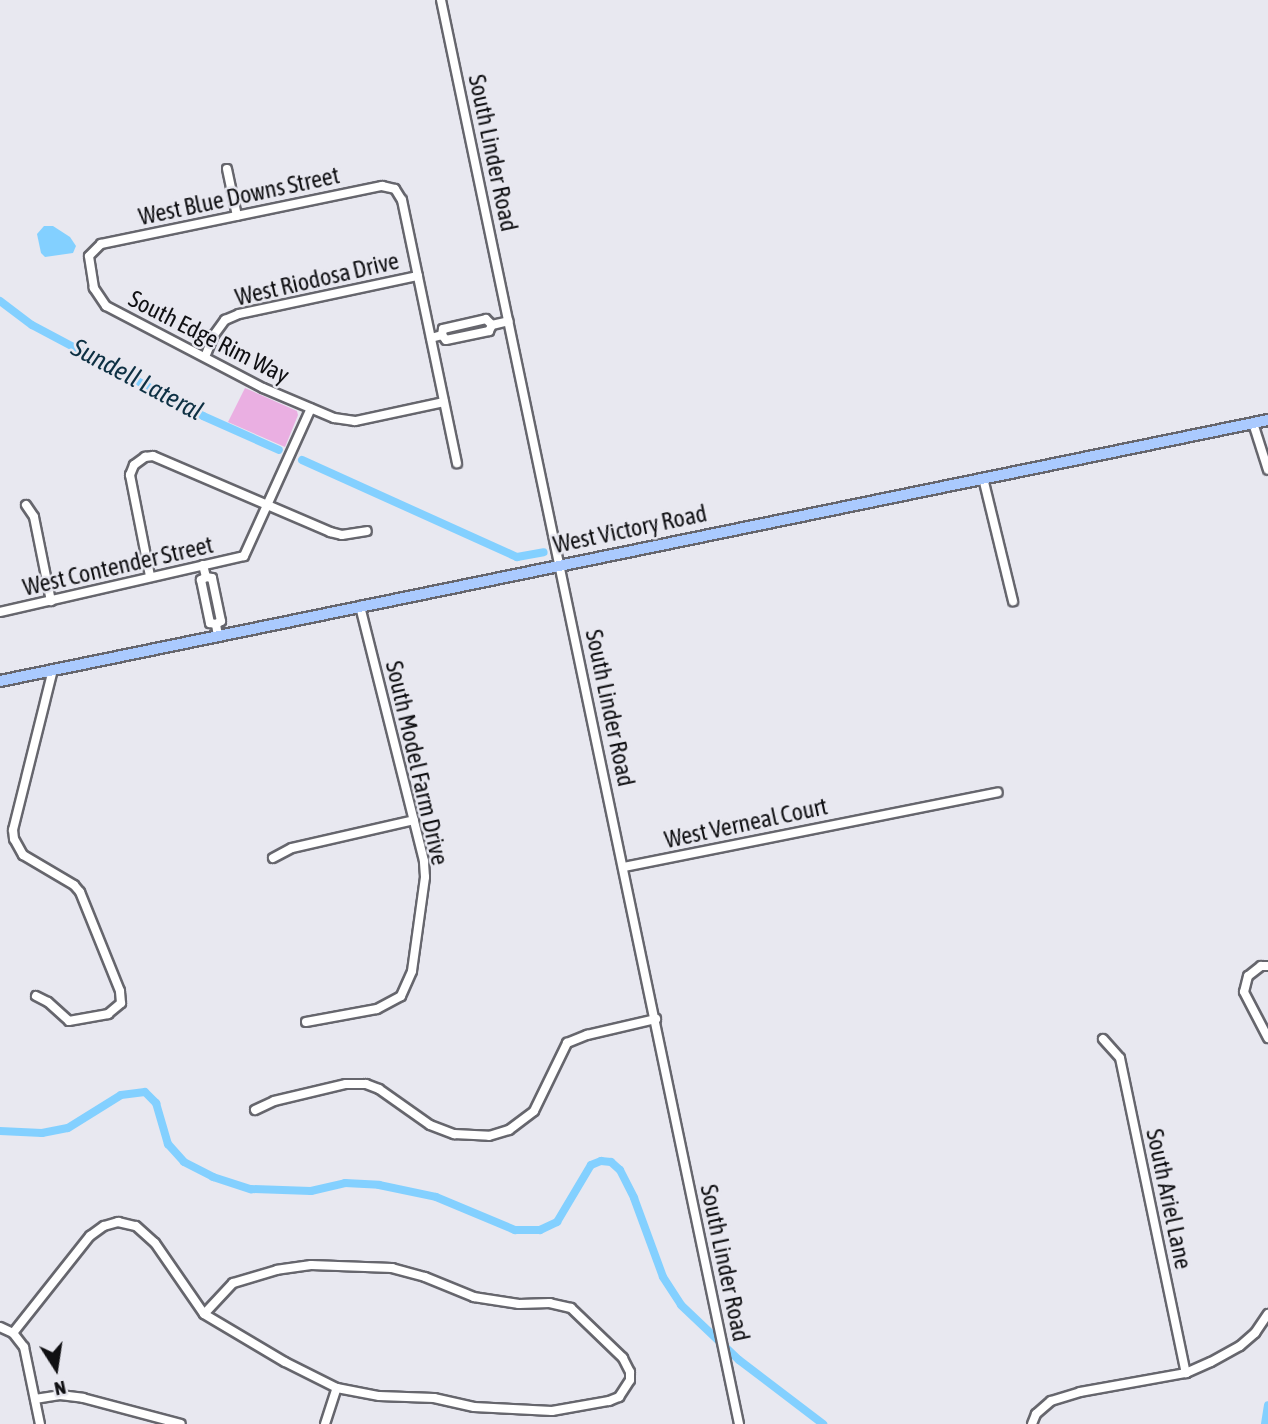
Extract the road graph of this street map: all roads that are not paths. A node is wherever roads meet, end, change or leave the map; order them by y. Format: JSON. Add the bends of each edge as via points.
{"nodes":[{"id":1,"x":441,"y":0,"type":"edge"},
{"id":2,"x":227,"y":169,"type":"dead end"},
{"id":3,"x":237,"y":216,"type":"junction"},
{"id":4,"x":92,"y":252,"type":"joint"},
{"id":5,"x":418,"y":276,"type":"junction"},
{"id":6,"x":509,"y":321,"type":"junction"},
{"id":7,"x":431,"y":338,"type":"junction"},
{"id":8,"x":205,"y":357,"type":"junction"},
{"id":9,"x":444,"y":402,"type":"junction"},
{"id":10,"x":311,"y":408,"type":"junction"},
{"id":11,"x":1268,"y":420,"type":"edge"},
{"id":12,"x":1253,"y":423,"type":"junction"},
{"id":13,"x":457,"y":463,"type":"dead end"},
{"id":14,"x":1268,"y":470,"type":"edge"},
{"id":15,"x":982,"y":478,"type":"junction"},
{"id":16,"x":26,"y":505,"type":"dead end"},
{"id":17,"x":268,"y":506,"type":"junction"},
{"id":18,"x":367,"y":531,"type":"dead end"},
{"id":19,"x":560,"y":564,"type":"junction"},
{"id":20,"x":204,"y":565,"type":"junction"},
{"id":21,"x":150,"y":576,"type":"junction"},
{"id":22,"x":51,"y":601,"type":"junction"},
{"id":23,"x":1013,"y":601,"type":"dead end"},
{"id":24,"x":360,"y":606,"type":"junction"},
{"id":25,"x":0,"y":612,"type":"edge"},
{"id":26,"x":218,"y":636,"type":"junction"},
{"id":27,"x":53,"y":670,"type":"junction"},
{"id":28,"x":0,"y":681,"type":"edge"},
{"id":29,"x":998,"y":792,"type":"dead end"},
{"id":30,"x":414,"y":820,"type":"junction"},
{"id":31,"x":273,"y":858,"type":"dead end"},
{"id":32,"x":624,"y":867,"type":"junction"},
{"id":33,"x":1268,"y":966,"type":"edge"},
{"id":34,"x":36,"y":996,"type":"dead end"},
{"id":35,"x":656,"y":1019,"type":"junction"},
{"id":36,"x":306,"y":1022,"type":"dead end"},
{"id":37,"x":1268,"y":1038,"type":"edge"},
{"id":38,"x":1103,"y":1039,"type":"dead end"},
{"id":39,"x":255,"y":1110,"type":"dead end"},
{"id":40,"x":204,"y":1314,"type":"junction"},
{"id":41,"x":1268,"y":1314,"type":"edge"},
{"id":42,"x":0,"y":1327,"type":"edge"},
{"id":43,"x":13,"y":1334,"type":"junction"},
{"id":44,"x":1186,"y":1373,"type":"junction"},
{"id":45,"x":337,"y":1388,"type":"junction"},
{"id":46,"x":35,"y":1399,"type":"junction"},
{"id":47,"x":40,"y":1424,"type":"edge"},
{"id":48,"x":181,"y":1424,"type":"edge"},
{"id":49,"x":325,"y":1424,"type":"edge"},
{"id":50,"x":739,"y":1424,"type":"edge"},
{"id":51,"x":1032,"y":1424,"type":"edge"}],
"edges":[{"from":1,"to":6,"type":"street","name":"South Linder Road"},
{"from":2,"to":3,"type":"street"},
{"from":3,"to":4,"type":"street","name":"West Blue Downs Street","via":[[101,244]]},
{"from":3,"to":5,"type":"street","name":"West Blue Downs Street","via":[[382,186],[395,188],[402,200]]},
{"from":4,"to":8,"type":"street","name":"South Edge Rim Way","via":[[88,261],[94,288],[106,306]]},
{"from":5,"to":7,"type":"street"},
{"from":5,"to":8,"type":"street","name":"West Riodosa Drive","via":[[239,314],[225,320]]},
{"from":6,"to":7,"type":"street","via":[[492,325],[489,331],[446,340],[442,335]]},
{"from":6,"to":19,"type":"street","name":"South Linder Road"},
{"from":7,"to":9,"type":"street"},
{"from":8,"to":10,"type":"street","name":"South Edge Rim Way"},
{"from":9,"to":10,"type":"street","name":"South Edge Rim Way","via":[[355,421]]},
{"from":9,"to":13,"type":"street"},
{"from":10,"to":17,"type":"street"},
{"from":11,"to":12,"type":"main road","name":"West Victory Road"},
{"from":12,"to":14,"type":"street"},
{"from":12,"to":15,"type":"main road","name":"West Victory Road"},
{"from":15,"to":19,"type":"main road","name":"West Victory Road"},
{"from":15,"to":23,"type":"street"},
{"from":16,"to":22,"type":"street","via":[[34,517]]},
{"from":17,"to":18,"type":"street","via":[[330,532]]},
{"from":17,"to":20,"type":"street","name":"West Contender Street","via":[[244,556]]},
{"from":17,"to":21,"type":"street","via":[[153,456],[139,460],[130,475]]},
{"from":19,"to":24,"type":"main road","name":"West Victory Road"},
{"from":19,"to":32,"type":"street","name":"South Linder Road"},
{"from":20,"to":21,"type":"street","name":"West Contender Street"},
{"from":20,"to":26,"type":"street","via":[[206,577],[212,578],[221,621],[216,624]]},
{"from":21,"to":22,"type":"street","name":"West Contender Street"},
{"from":22,"to":25,"type":"street","name":"West Contender Street"},
{"from":24,"to":26,"type":"main road","name":"West Victory Road"},
{"from":24,"to":30,"type":"street","name":"South Model Farm Drive"},
{"from":26,"to":27,"type":"main road","name":"West Victory Road"},
{"from":27,"to":28,"type":"main road","name":"West Victory Road"},
{"from":27,"to":34,"type":"street","via":[[14,839],[23,855],[80,892],[121,1003],[108,1014],[69,1021]]},
{"from":29,"to":32,"type":"street","name":"West Verneal Court"},
{"from":30,"to":31,"type":"street","via":[[292,848]]},
{"from":30,"to":36,"type":"street","name":"South Model Farm Drive","via":[[425,877],[407,987],[392,1003],[377,1009]]},
{"from":32,"to":35,"type":"street","name":"South Linder Road"},
{"from":33,"to":37,"type":"street","via":[[1248,976],[1244,992]]},
{"from":35,"to":39,"type":"street","via":[[567,1043],[534,1111],[509,1130],[489,1136],[454,1135],[430,1125],[366,1084],[346,1084]]},
{"from":35,"to":50,"type":"street","name":"South Linder Road"},
{"from":38,"to":44,"type":"street","name":"South Ariel Lane","via":[[1120,1058]]},
{"from":40,"to":43,"type":"street","via":[[155,1243],[136,1226],[118,1222],[90,1236]]},
{"from":40,"to":45,"type":"street"},
{"from":40,"to":45,"type":"street","via":[[233,1283],[277,1269],[311,1265],[392,1268],[500,1303],[550,1303],[571,1308],[623,1358],[630,1372],[627,1388],[619,1397],[552,1411],[513,1411]]},
{"from":41,"to":44,"type":"street","via":[[1240,1346]]},
{"from":42,"to":43,"type":"street"},
{"from":43,"to":46,"type":"street","via":[[24,1347]]},
{"from":44,"to":51,"type":"street","via":[[1051,1401]]},
{"from":45,"to":49,"type":"street"},
{"from":46,"to":47,"type":"street"},
{"from":46,"to":48,"type":"street","via":[[83,1398]]}]}
